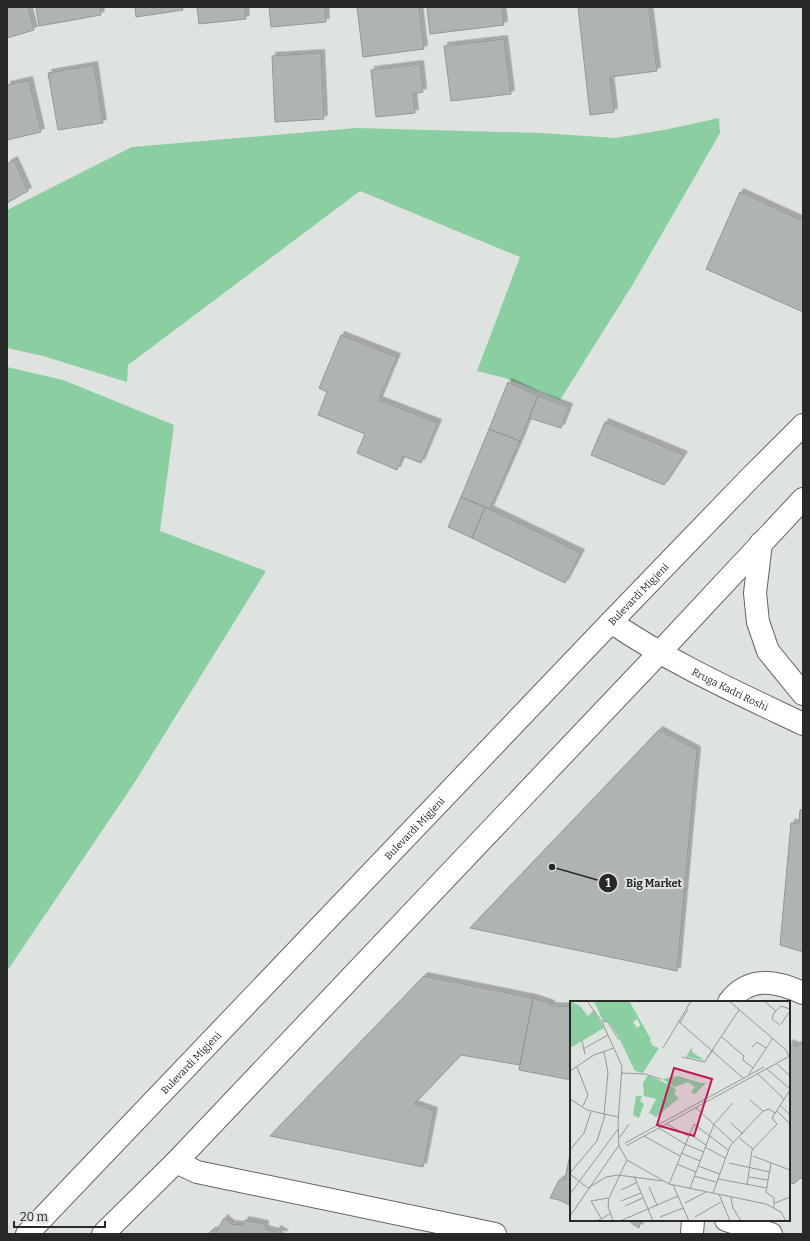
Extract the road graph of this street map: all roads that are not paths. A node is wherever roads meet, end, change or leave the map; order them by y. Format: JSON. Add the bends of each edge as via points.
{"nodes":[{"id":1,"x":803,"y":425,"type":"edge"},
{"id":2,"x":803,"y":499,"type":"edge"},
{"id":3,"x":761,"y":543,"type":"junction"},
{"id":4,"x":611,"y":622,"type":"junction"},
{"id":5,"x":660,"y":652,"type":"junction"},
{"id":6,"x":803,"y":694,"type":"edge"},
{"id":7,"x":803,"y":724,"type":"edge"},
{"id":8,"x":803,"y":993,"type":"edge"},
{"id":9,"x":730,"y":1001,"type":"edge"},
{"id":10,"x":176,"y":1162,"type":"junction"},
{"id":11,"x":693,"y":1221,"type":"edge"},
{"id":12,"x":729,"y":1221,"type":"edge"},
{"id":13,"x":27,"y":1234,"type":"edge"},
{"id":14,"x":103,"y":1234,"type":"edge"},
{"id":15,"x":495,"y":1234,"type":"edge"},
{"id":16,"x":692,"y":1234,"type":"edge"},
{"id":17,"x":771,"y":1234,"type":"edge"}],
"edges":[{"from":1,"to":4,"type":"main road","name":"Bulevardi Migjeni"},
{"from":2,"to":3,"type":"main road"},
{"from":3,"to":5,"type":"main road"},
{"from":3,"to":6,"type":"main road","via":[[755,593],[758,622],[768,651]]},
{"from":4,"to":5,"type":"main road","name":"Rruga Kadri Roshi"},
{"from":4,"to":13,"type":"main road","name":"Bulevardi Migjeni"},
{"from":5,"to":7,"type":"main road","name":"Rruga Kadri Roshi"},
{"from":5,"to":10,"type":"main road"},
{"from":8,"to":9,"type":"main road","via":[[787,986],[763,982],[749,984]]},
{"from":10,"to":14,"type":"main road"},
{"from":10,"to":15,"type":"main road","via":[[197,1172]]},
{"from":11,"to":16,"type":"main road"},
{"from":12,"to":17,"type":"main road"}]}
